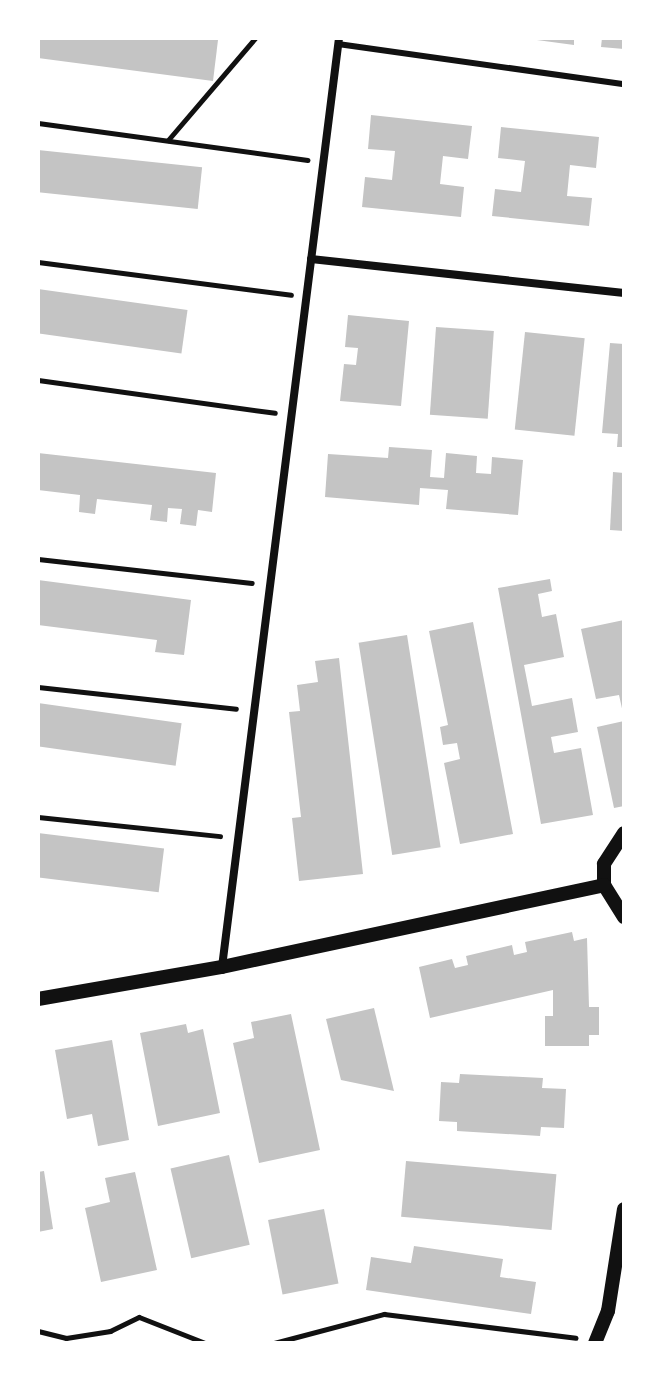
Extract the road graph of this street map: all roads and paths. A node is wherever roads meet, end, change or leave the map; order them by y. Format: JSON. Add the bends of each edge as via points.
{"nodes":[{"id":1,"x":255,"y":38,"type":"edge"},
{"id":2,"x":338,"y":41,"type":"edge"},
{"id":3,"x":624,"y":84,"type":"edge"},
{"id":4,"x":38,"y":123,"type":"edge"},
{"id":5,"x":167,"y":141,"type":"junction"},
{"id":6,"x":323,"y":162,"type":"junction"},
{"id":7,"x":311,"y":259,"type":"junction"},
{"id":8,"x":38,"y":262,"type":"edge"},
{"id":9,"x":624,"y":293,"type":"edge"},
{"id":10,"x":305,"y":297,"type":"junction"},
{"id":11,"x":38,"y":380,"type":"edge"},
{"id":12,"x":290,"y":415,"type":"junction"},
{"id":13,"x":38,"y":559,"type":"edge"},
{"id":14,"x":269,"y":585,"type":"junction"},
{"id":15,"x":38,"y":687,"type":"edge"},
{"id":16,"x":253,"y":711,"type":"junction"},
{"id":17,"x":38,"y":817,"type":"edge"},
{"id":18,"x":624,"y":833,"type":"edge"},
{"id":19,"x":238,"y":838,"type":"junction"},
{"id":20,"x":604,"y":885,"type":"junction"},
{"id":21,"x":624,"y":917,"type":"edge"},
{"id":22,"x":222,"y":967,"type":"junction"},
{"id":23,"x":38,"y":999,"type":"edge"},
{"id":24,"x":624,"y":1209,"type":"edge"},
{"id":25,"x":38,"y":1331,"type":"edge"},
{"id":26,"x":595,"y":1342,"type":"edge"},
{"id":27,"x":205,"y":1343,"type":"edge"},
{"id":28,"x":274,"y":1343,"type":"edge"}],
"edges":[{"from":1,"to":5,"type":"path"},
{"from":2,"to":3,"type":"lane"},
{"from":2,"to":6,"type":"street"},
{"from":4,"to":5,"type":"path"},
{"from":5,"to":6,"type":"path"},
{"from":6,"to":7,"type":"street"},
{"from":7,"to":9,"type":"street"},
{"from":7,"to":10,"type":"street"},
{"from":8,"to":10,"type":"path"},
{"from":10,"to":12,"type":"street"},
{"from":11,"to":12,"type":"path"},
{"from":12,"to":14,"type":"street"},
{"from":13,"to":14,"type":"path"},
{"from":14,"to":16,"type":"street"},
{"from":15,"to":16,"type":"path"},
{"from":16,"to":19,"type":"street"},
{"from":17,"to":19,"type":"path"},
{"from":18,"to":20,"type":"street","via":[[604,864]]},
{"from":19,"to":22,"type":"street"},
{"from":20,"to":21,"type":"street"},
{"from":20,"to":22,"type":"street"},
{"from":22,"to":23,"type":"street"},
{"from":24,"to":26,"type":"street","via":[[608,1311]]},
{"from":25,"to":27,"type":"path","via":[[66,1338],[110,1331],[139,1317]]},
{"from":26,"to":28,"type":"path","via":[[384,1314]]}]}
